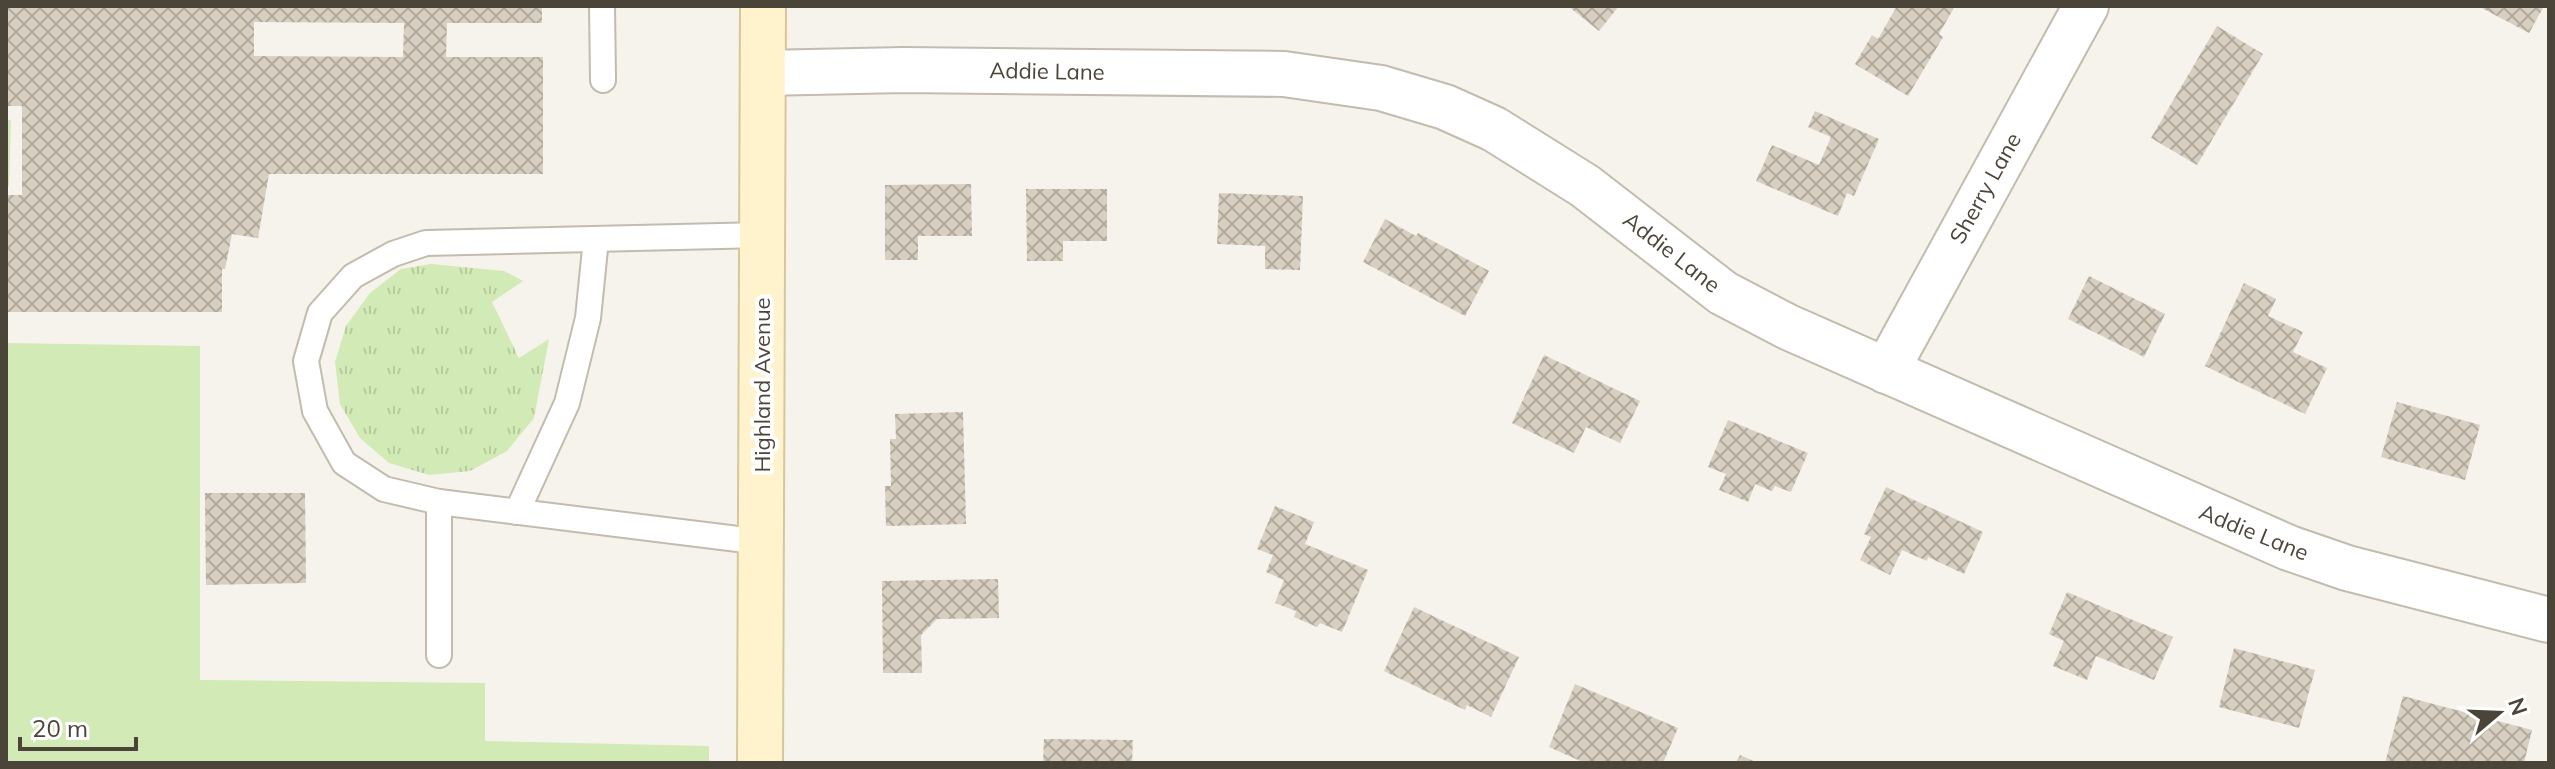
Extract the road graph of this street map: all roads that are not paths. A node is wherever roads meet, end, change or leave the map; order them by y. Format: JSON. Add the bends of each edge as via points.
{"nodes":[{"id":1,"x":602,"y":6,"type":"edge"},
{"id":2,"x":763,"y":6,"type":"edge"},
{"id":3,"x":2086,"y":6,"type":"edge"},
{"id":4,"x":763,"y":73,"type":"junction"},
{"id":5,"x":603,"y":80,"type":"dead end"},
{"id":6,"x":763,"y":235,"type":"junction"},
{"id":7,"x":596,"y":239,"type":"junction"},
{"id":8,"x":1886,"y":371,"type":"junction"},
{"id":9,"x":439,"y":502,"type":"junction"},
{"id":10,"x":517,"y":512,"type":"junction"},
{"id":11,"x":762,"y":542,"type":"junction"},
{"id":12,"x":2549,"y":620,"type":"edge"},
{"id":13,"x":439,"y":655,"type":"dead end"},
{"id":14,"x":760,"y":763,"type":"edge"}],
"edges":[{"from":1,"to":5,"type":"lane"},
{"from":2,"to":4,"type":"street","name":"Highland Avenue"},
{"from":3,"to":8,"type":"street","name":"Sherry Lane"},
{"from":4,"to":6,"type":"street","name":"Highland Avenue"},
{"from":4,"to":8,"type":"street","name":"Addie Lane","via":[[1284,74],[1381,88],[1494,129],[1585,186],[1723,293]]},
{"from":6,"to":7,"type":"lane"},
{"from":6,"to":11,"type":"street","name":"Highland Avenue"},
{"from":7,"to":9,"type":"lane","via":[[426,243],[353,276],[320,313],[306,361],[315,411],[344,463],[384,489]]},
{"from":7,"to":10,"type":"lane","via":[[588,318],[567,403]]},
{"from":8,"to":12,"type":"street","name":"Addie Lane","via":[[2289,548]]},
{"from":9,"to":10,"type":"lane"},
{"from":9,"to":13,"type":"lane"},
{"from":10,"to":11,"type":"lane"},
{"from":11,"to":14,"type":"street","name":"Highland Avenue"}]}
